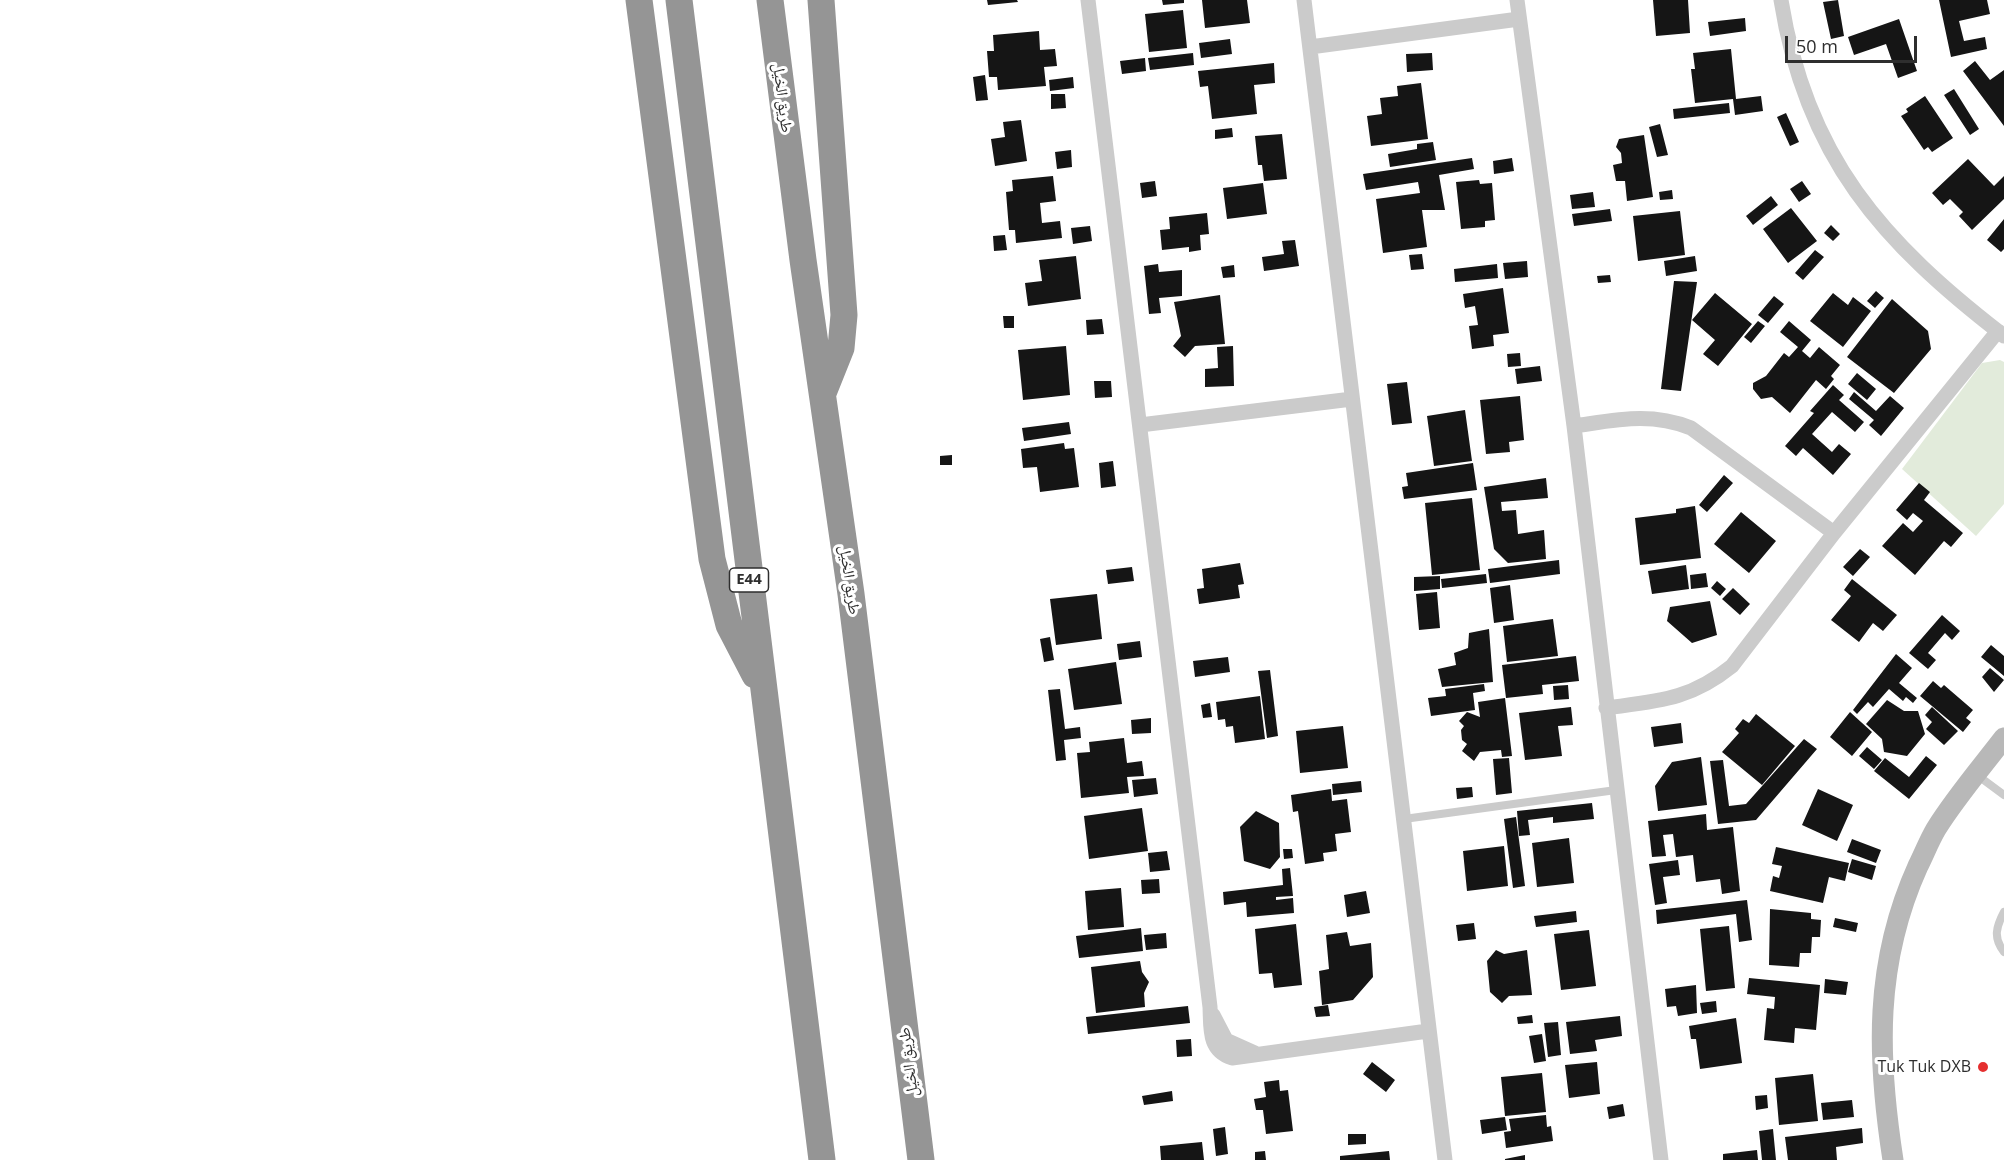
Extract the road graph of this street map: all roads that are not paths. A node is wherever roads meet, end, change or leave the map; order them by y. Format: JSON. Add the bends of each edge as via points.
{"nodes":[{"id":1,"x":639,"y":0,"type":"edge"},
{"id":2,"x":679,"y":0,"type":"edge"},
{"id":3,"x":770,"y":0,"type":"edge"},
{"id":4,"x":821,"y":0,"type":"edge"},
{"id":5,"x":1088,"y":0,"type":"edge"},
{"id":6,"x":1304,"y":0,"type":"edge"},
{"id":7,"x":1517,"y":0,"type":"edge"},
{"id":8,"x":1781,"y":0,"type":"edge"},
{"id":9,"x":1519,"y":19,"type":"junction"},
{"id":10,"x":1310,"y":47,"type":"junction"},
{"id":11,"x":2001,"y":334,"type":"edge"},
{"id":12,"x":822,"y":393,"type":"junction"},
{"id":13,"x":1352,"y":399,"type":"junction"},
{"id":14,"x":1140,"y":425,"type":"junction"},
{"id":15,"x":1574,"y":426,"type":"junction"},
{"id":16,"x":1834,"y":533,"type":"junction"},
{"id":17,"x":762,"y":686,"type":"junction"},
{"id":18,"x":1606,"y":708,"type":"junction"},
{"id":19,"x":2004,"y":738,"type":"edge"},
{"id":20,"x":1976,"y":774,"type":"junction"},
{"id":21,"x":1616,"y":790,"type":"junction"},
{"id":22,"x":2004,"y":795,"type":"edge"},
{"id":23,"x":1402,"y":819,"type":"junction"},
{"id":24,"x":2004,"y":912,"type":"edge"},
{"id":25,"x":2004,"y":952,"type":"edge"},
{"id":26,"x":1428,"y":1031,"type":"junction"},
{"id":27,"x":822,"y":1160,"type":"edge"},
{"id":28,"x":921,"y":1160,"type":"edge"},
{"id":29,"x":1445,"y":1160,"type":"edge"},
{"id":30,"x":1660,"y":1160,"type":"edge"},
{"id":31,"x":1893,"y":1160,"type":"edge"}],
"edges":[{"from":1,"to":17,"type":"highway","via":[[714,570],[729,625]]},
{"from":2,"to":17,"type":"highway","number":"E44"},
{"from":3,"to":12,"type":"highway","name":"طريق الخيل"},
{"from":4,"to":12,"type":"highway","via":[[844,315],[841,348]]},
{"from":5,"to":14,"type":"street"},
{"from":6,"to":10,"type":"street"},
{"from":7,"to":9,"type":"street"},
{"from":8,"to":11,"type":"street","via":[[1800,84],[1839,169],[1896,243]]},
{"from":9,"to":10,"type":"street"},
{"from":9,"to":15,"type":"street"},
{"from":10,"to":13,"type":"street"},
{"from":11,"to":16,"type":"street"},
{"from":12,"to":28,"type":"highway","name":"طريق الخيل","via":[[854,617]]},
{"from":13,"to":14,"type":"street"},
{"from":13,"to":23,"type":"street"},
{"from":14,"to":26,"type":"street","via":[[1211,1039],[1223,1055],[1232,1058]]},
{"from":15,"to":16,"type":"street","via":[[1645,417],[1669,419],[1691,428]]},
{"from":15,"to":18,"type":"street"},
{"from":16,"to":18,"type":"street","via":[[1750,645],[1712,682],[1687,694]]},
{"from":17,"to":27,"type":"highway","number":"E44"},
{"from":18,"to":21,"type":"street"},
{"from":19,"to":20,"type":"street"},
{"from":20,"to":22,"type":"lane"},
{"from":20,"to":31,"type":"street","via":[[1935,831],[1905,894],[1888,957],[1881,1022],[1883,1092]]},
{"from":21,"to":23,"type":"lane"},
{"from":21,"to":30,"type":"street"},
{"from":23,"to":26,"type":"street"},
{"from":24,"to":25,"type":"lane","via":[[1996,932]]},
{"from":26,"to":29,"type":"street"}]}
